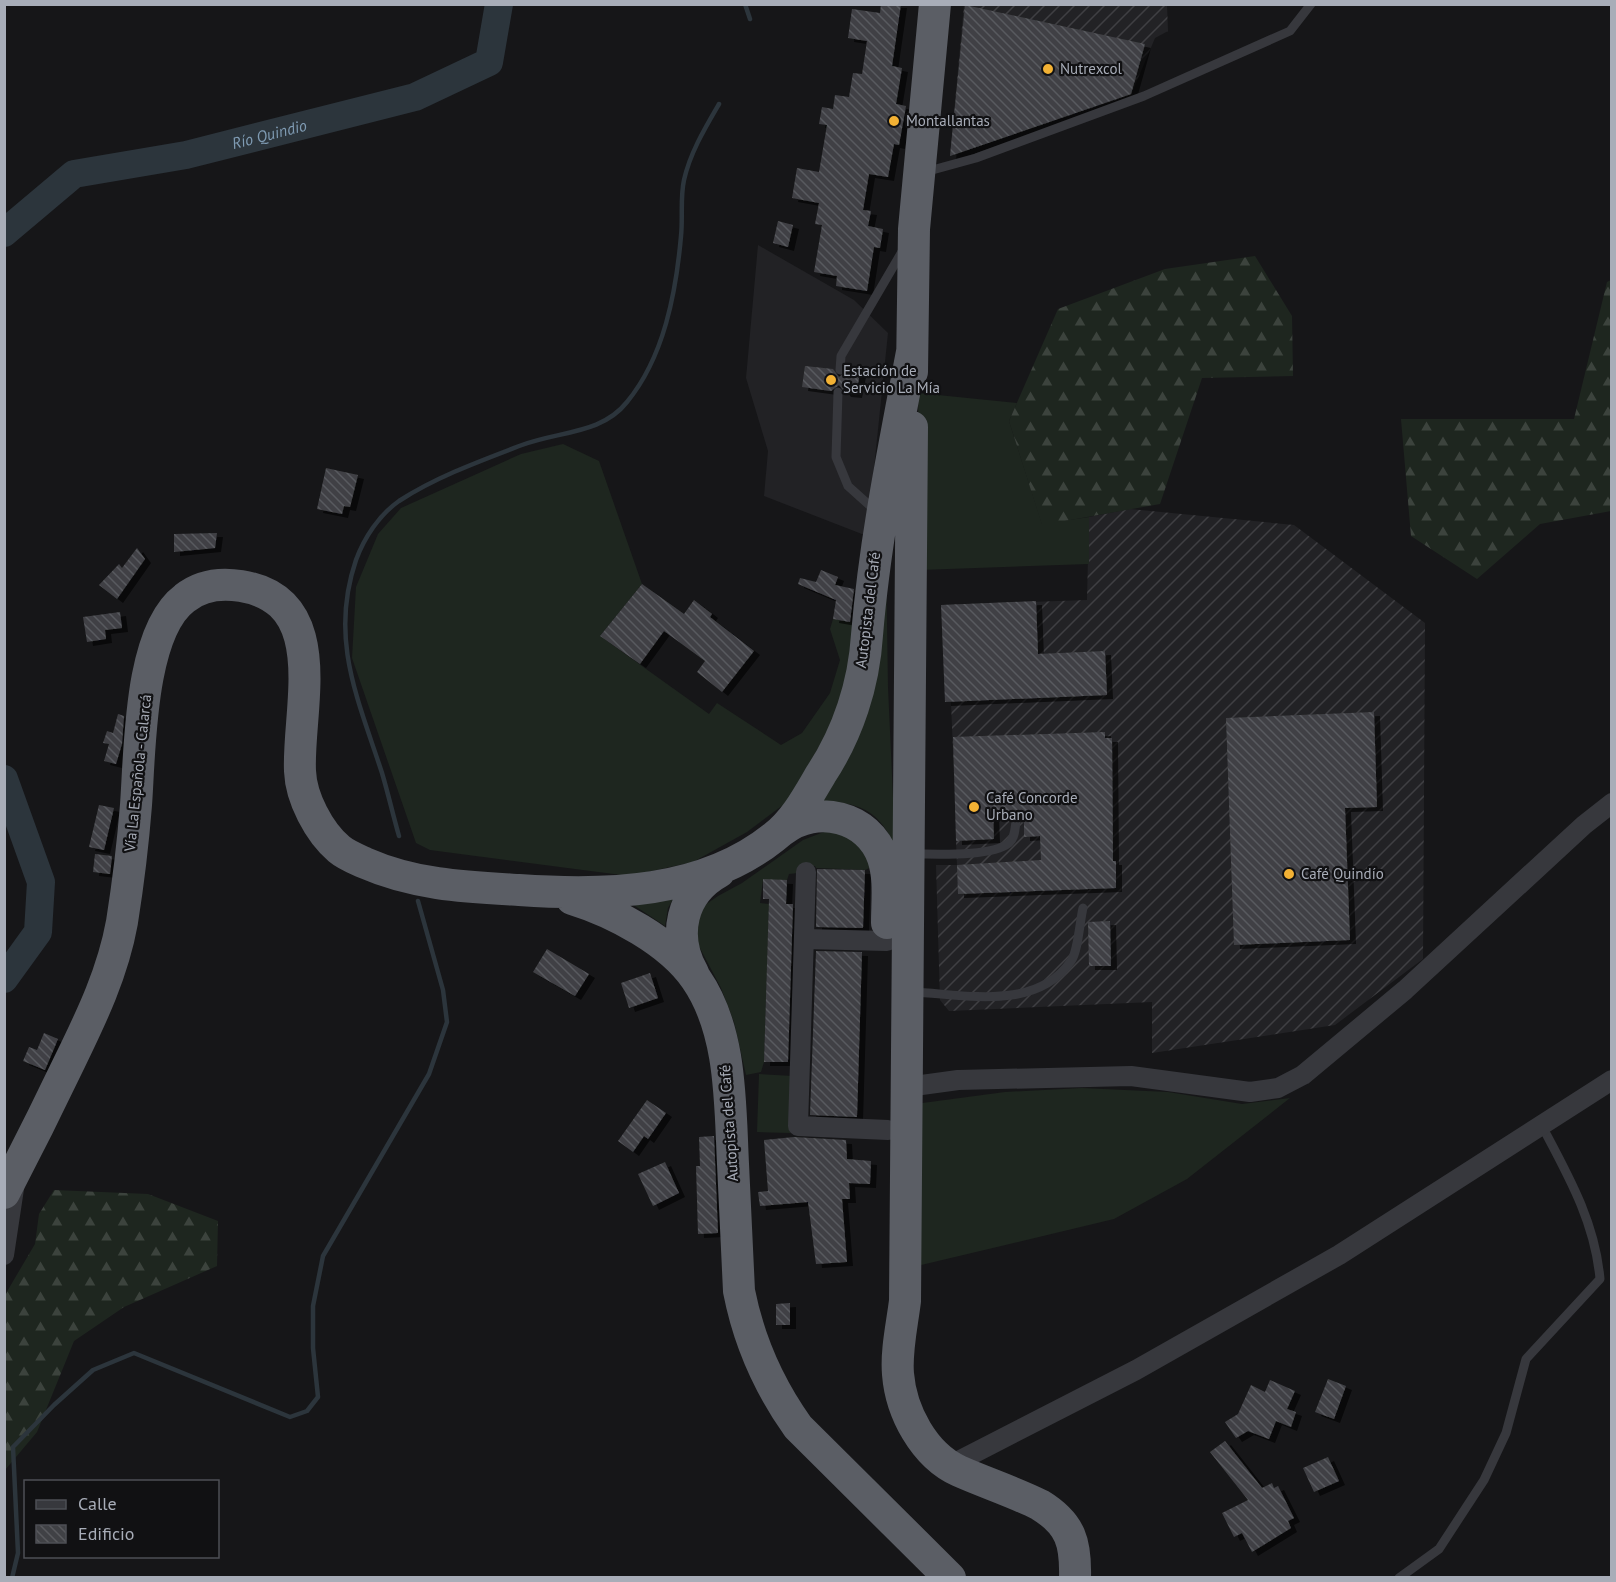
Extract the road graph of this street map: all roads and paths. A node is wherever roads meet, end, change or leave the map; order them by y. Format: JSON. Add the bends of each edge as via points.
{"nodes":[{"id":1,"x":935,"y":4,"type":"edge"},
{"id":2,"x":1311,"y":4,"type":"edge"},
{"id":3,"x":920,"y":173,"type":"junction"},
{"id":4,"x":914,"y":229,"type":"junction"},
{"id":5,"x":912,"y":352,"type":"junction"},
{"id":6,"x":840,"y":370,"type":"dead end"},
{"id":7,"x":838,"y":392,"type":"dead end"},
{"id":8,"x":880,"y":515,"type":"junction"},
{"id":9,"x":1611,"y":803,"type":"edge"},
{"id":10,"x":1016,"y":821,"type":"dead end"},
{"id":11,"x":775,"y":837,"type":"junction"},
{"id":12,"x":909,"y":854,"type":"junction"},
{"id":13,"x":728,"y":867,"type":"junction"},
{"id":14,"x":806,"y":872,"type":"dead end"},
{"id":15,"x":551,"y":892,"type":"junction"},
{"id":16,"x":1083,"y":908,"type":"dead end"},
{"id":17,"x":804,"y":939,"type":"junction"},
{"id":18,"x":887,"y":941,"type":"junction"},
{"id":19,"x":696,"y":978,"type":"junction"},
{"id":20,"x":908,"y":992,"type":"junction"},
{"id":21,"x":1611,"y":1080,"type":"edge"},
{"id":22,"x":907,"y":1087,"type":"junction"},
{"id":23,"x":1542,"y":1126,"type":"junction"},
{"id":24,"x":888,"y":1130,"type":"junction"},
{"id":25,"x":10,"y":1182,"type":"edge"},
{"id":26,"x":4,"y":1255,"type":"edge"},
{"id":27,"x":899,"y":1352,"type":"junction"},
{"id":28,"x":949,"y":1466,"type":"junction"},
{"id":29,"x":950,"y":1578,"type":"edge"},
{"id":30,"x":1075,"y":1578,"type":"edge"},
{"id":31,"x":1399,"y":1578,"type":"edge"}],
"edges":[{"from":1,"to":3,"type":"highway","name":"Autopista del Café"},
{"from":2,"to":3,"type":"lane","via":[[1290,31],[1144,96],[976,158]]},
{"from":3,"to":4,"type":"highway","name":"Autopista del Café"},
{"from":4,"to":5,"type":"highway","name":"Autopista del Café"},
{"from":4,"to":6,"type":"lane","via":[[841,356]]},
{"from":5,"to":8,"type":"highway","name":"Autopista del Café"},
{"from":5,"to":12,"type":"highway","name":"Autopista del Café"},
{"from":7,"to":8,"type":"lane","via":[[836,457],[848,486]]},
{"from":8,"to":11,"type":"highway","name":"Autopista del Café","via":[[866,651],[854,708],[833,756],[801,808]]},
{"from":9,"to":22,"type":"street","via":[[1405,990],[1303,1075],[1278,1088],[1250,1092],[1131,1076],[958,1080]]},
{"from":10,"to":12,"type":"lane","via":[[1014,836],[1005,845],[988,850]]},
{"from":11,"to":13,"type":"highway","name":"Autopista del Café"},
{"from":11,"to":18,"type":"highway","via":[[791,824],[826,816],[853,823],[865,831],[883,858]]},
{"from":12,"to":20,"type":"highway","name":"Autopista del Café"},
{"from":13,"to":15,"type":"highway","name":"Autopista del Café","via":[[670,884],[610,893]]},
{"from":13,"to":19,"type":"highway","via":[[708,878],[693,894],[683,915],[682,948]]},
{"from":14,"to":17,"type":"street"},
{"from":15,"to":19,"type":"highway","name":"Autopista del Café","via":[[592,905],[630,924],[666,948]]},
{"from":15,"to":25,"type":"highway","name":"Vía La Española - Calarcá","via":[[441,886],[393,874],[340,851],[310,808],[300,775],[304,646],[290,615],[272,597],[250,587],[227,584],[200,590],[183,599],[168,617],[153,655],[143,698],[135,812],[122,922],[111,970]]},
{"from":16,"to":20,"type":"lane","via":[[1073,960],[1050,983],[1031,991],[997,996]]},
{"from":17,"to":18,"type":"street"},
{"from":17,"to":24,"type":"street","via":[[798,1126]]},
{"from":18,"to":24,"type":"highway"},
{"from":19,"to":29,"type":"highway","name":"Autopista del Café","via":[[716,1024],[724,1056],[730,1099],[739,1291],[760,1363],[798,1427]]},
{"from":20,"to":22,"type":"highway","name":"Autopista del Café"},
{"from":21,"to":23,"type":"street"},
{"from":22,"to":27,"type":"highway","name":"Autopista del Café","via":[[906,1301]]},
{"from":23,"to":28,"type":"street","via":[[1339,1255],[1136,1370]]},
{"from":23,"to":31,"type":"lane","via":[[1583,1202],[1600,1279],[1526,1359],[1501,1442],[1484,1480],[1438,1549]]},
{"from":24,"to":27,"type":"highway","via":[[889,1300]]},
{"from":25,"to":26,"type":"street","via":[[8,1248]]},
{"from":27,"to":28,"type":"highway","name":"Autopista del Café","via":[[898,1374],[904,1404],[921,1438]]},
{"from":28,"to":30,"type":"highway","name":"Autopista del Café","via":[[1052,1512],[1065,1526],[1076,1550]]}]}
